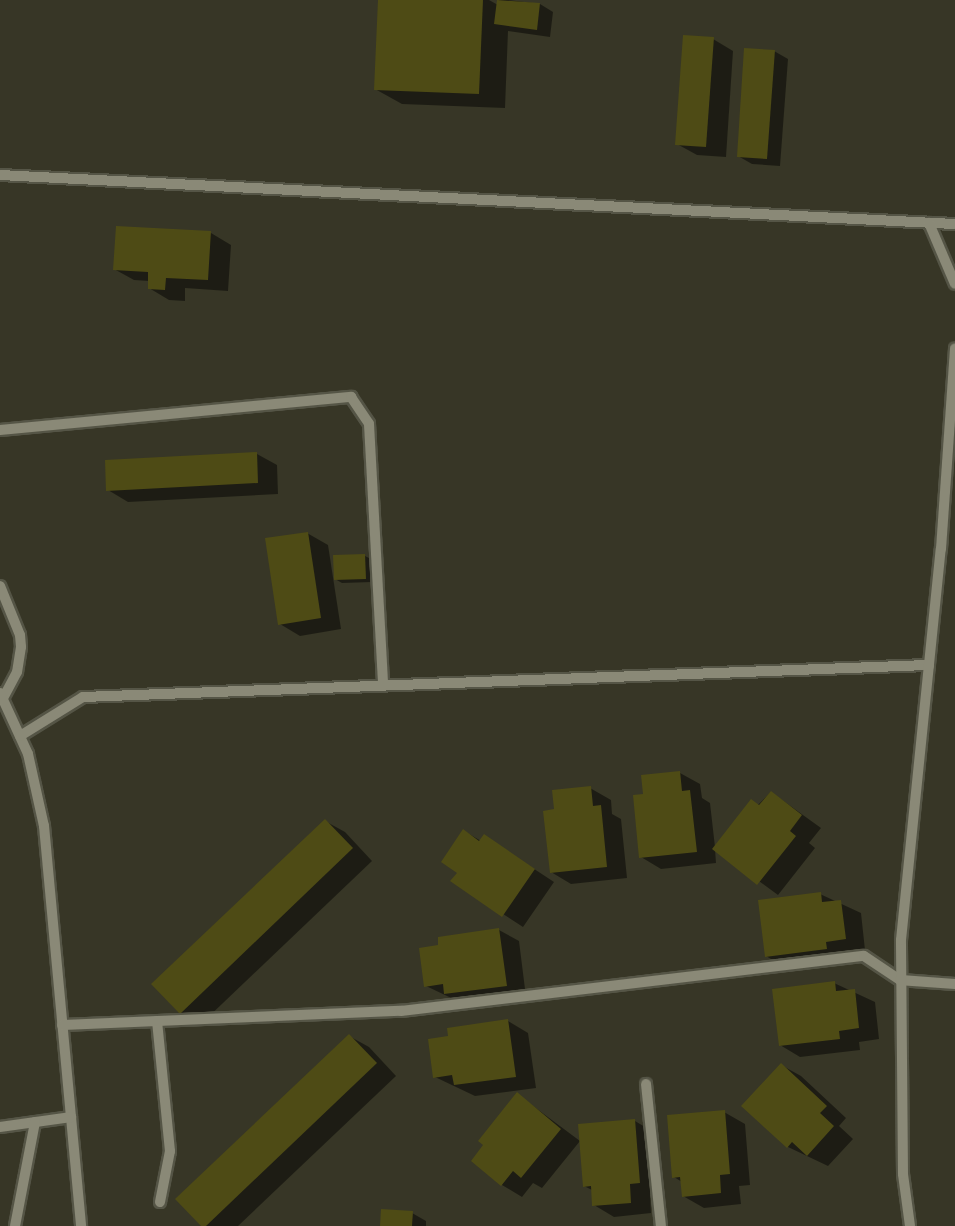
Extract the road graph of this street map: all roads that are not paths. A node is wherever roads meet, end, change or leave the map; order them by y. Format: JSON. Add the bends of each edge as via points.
{"nodes":[{"id":1,"x":0,"y":175,"type":"edge"},
{"id":2,"x":928,"y":223,"type":"junction"},
{"id":3,"x":955,"y":224,"type":"edge"},
{"id":4,"x":955,"y":284,"type":"edge"},
{"id":5,"x":955,"y":348,"type":"edge"},
{"id":6,"x":0,"y":430,"type":"edge"},
{"id":7,"x":951,"y":454,"type":"edge"},
{"id":8,"x":0,"y":586,"type":"edge"},
{"id":9,"x":929,"y":664,"type":"junction"},
{"id":10,"x":383,"y":685,"type":"junction"},
{"id":11,"x":2,"y":695,"type":"edge"},
{"id":12,"x":20,"y":736,"type":"junction"},
{"id":13,"x":900,"y":980,"type":"junction"},
{"id":14,"x":955,"y":984,"type":"edge"},
{"id":15,"x":157,"y":1021,"type":"junction"},
{"id":16,"x":62,"y":1025,"type":"junction"},
{"id":17,"x":646,"y":1084,"type":"dead end"},
{"id":18,"x":71,"y":1117,"type":"junction"},
{"id":19,"x":35,"y":1122,"type":"junction"},
{"id":20,"x":0,"y":1127,"type":"edge"},
{"id":21,"x":160,"y":1202,"type":"dead end"},
{"id":22,"x":15,"y":1226,"type":"edge"},
{"id":23,"x":81,"y":1226,"type":"edge"},
{"id":24,"x":661,"y":1226,"type":"edge"},
{"id":25,"x":910,"y":1226,"type":"edge"}],
"edges":[{"from":1,"to":2,"type":"lane"},
{"from":2,"to":3,"type":"lane"},
{"from":2,"to":4,"type":"lane"},
{"from":5,"to":7,"type":"lane"},
{"from":6,"to":10,"type":"lane","via":[[351,397],[369,424]]},
{"from":7,"to":9,"type":"lane"},
{"from":8,"to":11,"type":"lane","via":[[20,634],[21,647],[17,672]]},
{"from":9,"to":10,"type":"lane"},
{"from":9,"to":13,"type":"lane"},
{"from":10,"to":12,"type":"lane","via":[[83,697]]},
{"from":11,"to":12,"type":"lane"},
{"from":12,"to":16,"type":"lane","via":[[44,826]]},
{"from":13,"to":14,"type":"lane"},
{"from":13,"to":15,"type":"lane","via":[[864,956],[401,1011]]},
{"from":13,"to":25,"type":"lane","via":[[903,1174]]},
{"from":15,"to":16,"type":"lane"},
{"from":15,"to":21,"type":"lane","via":[[170,1151]]},
{"from":16,"to":18,"type":"lane"},
{"from":17,"to":24,"type":"lane"},
{"from":18,"to":19,"type":"lane"},
{"from":18,"to":23,"type":"lane"},
{"from":19,"to":20,"type":"lane"},
{"from":19,"to":22,"type":"lane"}]}
